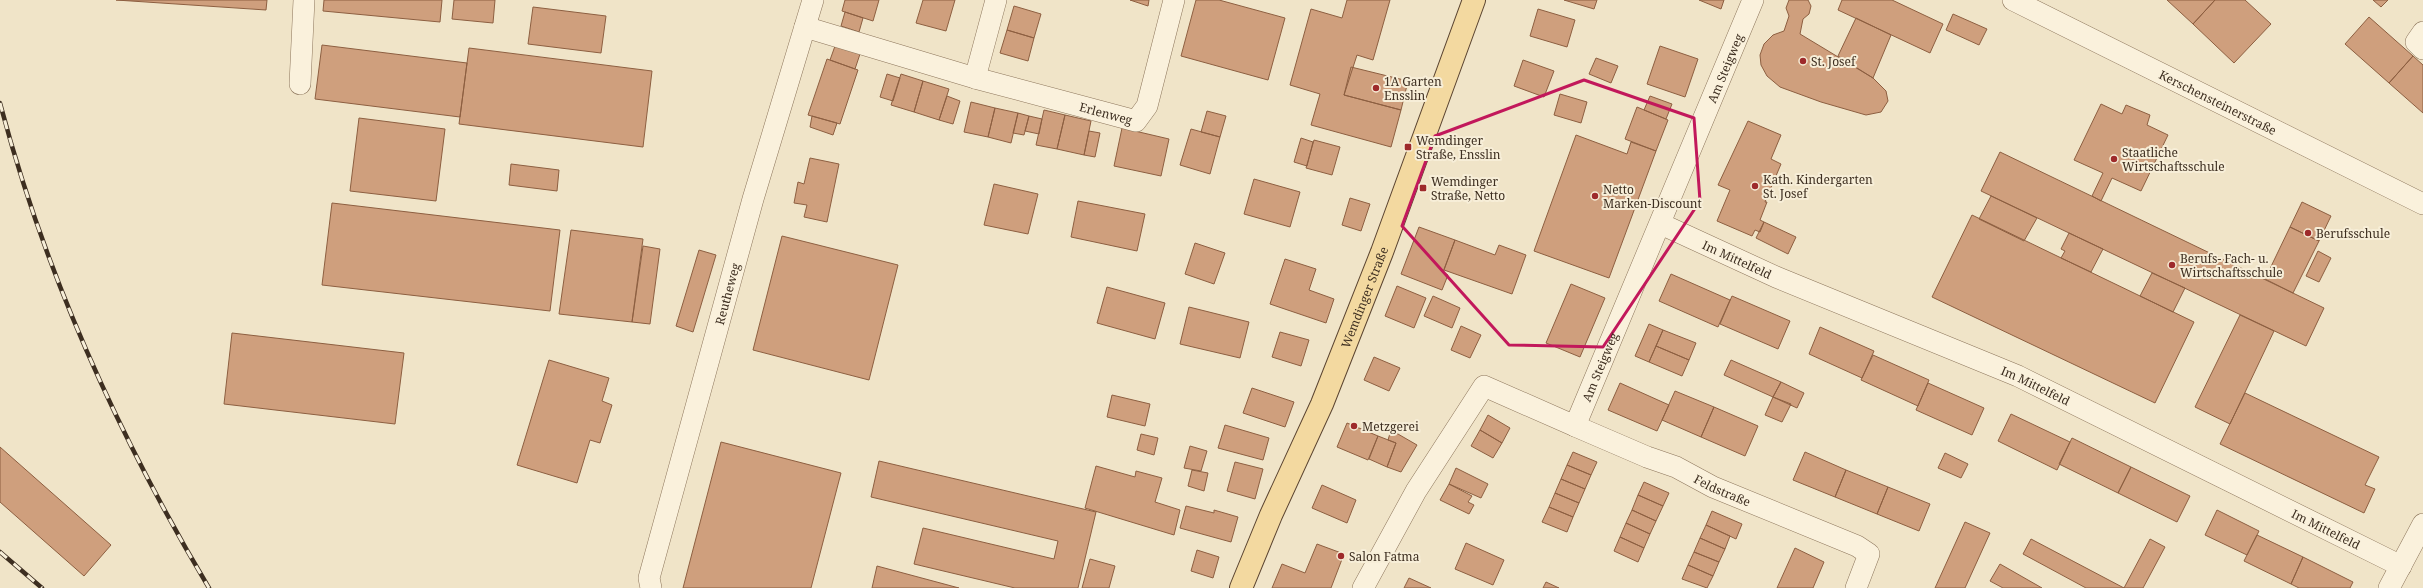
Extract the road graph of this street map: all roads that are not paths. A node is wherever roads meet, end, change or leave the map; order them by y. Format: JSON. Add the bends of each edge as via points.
{"nodes":[{"id":1,"x":304,"y":0,"type":"edge"},
{"id":2,"x":813,"y":0,"type":"edge"},
{"id":3,"x":996,"y":0,"type":"edge"},
{"id":4,"x":1174,"y":0,"type":"edge"},
{"id":5,"x":1474,"y":0,"type":"edge"},
{"id":6,"x":1753,"y":0,"type":"edge"},
{"id":7,"x":2013,"y":0,"type":"edge"},
{"id":8,"x":804,"y":27,"type":"junction"},
{"id":9,"x":2423,"y":32,"type":"edge"},
{"id":10,"x":2423,"y":49,"type":"edge"},
{"id":11,"x":975,"y":78,"type":"junction"},
{"id":12,"x":300,"y":84,"type":"dead end"},
{"id":13,"x":2423,"y":204,"type":"edge"},
{"id":14,"x":1661,"y":224,"type":"junction"},
{"id":15,"x":1575,"y":426,"type":"junction"},
{"id":16,"x":2423,"y":524,"type":"edge"},
{"id":17,"x":2401,"y":566,"type":"junction"},
{"id":18,"x":651,"y":588,"type":"edge"},
{"id":19,"x":1241,"y":588,"type":"edge"},
{"id":20,"x":1363,"y":588,"type":"edge"},
{"id":21,"x":1856,"y":588,"type":"edge"},
{"id":22,"x":2389,"y":588,"type":"edge"}],
"edges":[{"from":1,"to":12,"type":"street"},
{"from":2,"to":8,"type":"street","name":"Reutheweg"},
{"from":3,"to":11,"type":"street"},
{"from":4,"to":11,"type":"street","name":"Erlenweg","via":[[1147,106],[1136,121]]},
{"from":5,"to":19,"type":"main road","name":"Wemdinger Straße","via":[[1382,252],[1322,404]]},
{"from":6,"to":14,"type":"street","name":"Am Steigweg"},
{"from":7,"to":13,"type":"street","name":"Kerschensteinerstraße"},
{"from":8,"to":11,"type":"street","name":"Erlenweg"},
{"from":8,"to":18,"type":"street","name":"Reutheweg","via":[[753,199],[649,578]]},
{"from":9,"to":10,"type":"street","via":[[2416,42]]},
{"from":14,"to":15,"type":"street","name":"Am Steigweg"},
{"from":14,"to":17,"type":"street","name":"Im Mittelfeld","via":[[1776,277],[2018,376]]},
{"from":15,"to":20,"type":"street","via":[[1484,386],[1416,491]]},
{"from":15,"to":21,"type":"street","name":"Feldstraße","via":[[1676,467],[1713,487],[1857,546],[1869,554]]},
{"from":16,"to":17,"type":"street"},
{"from":17,"to":22,"type":"street"}]}
